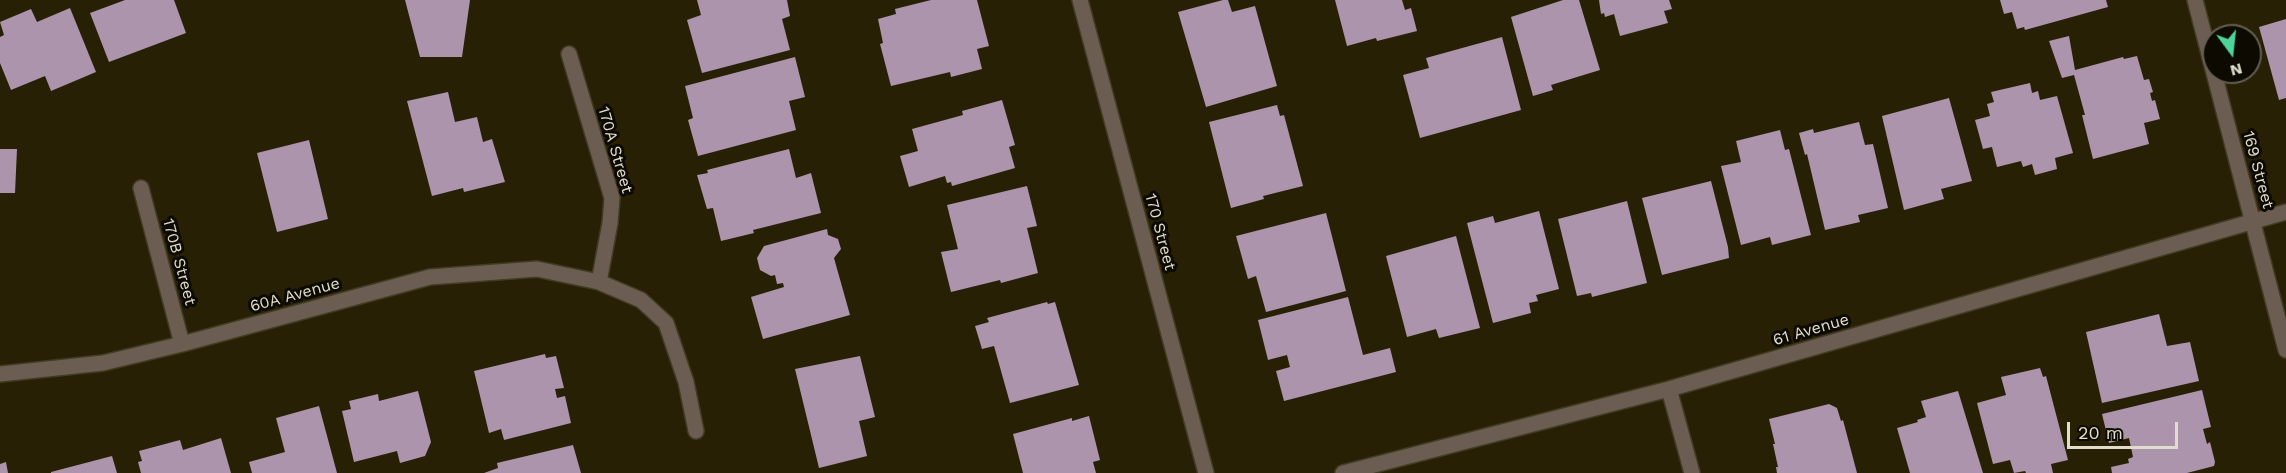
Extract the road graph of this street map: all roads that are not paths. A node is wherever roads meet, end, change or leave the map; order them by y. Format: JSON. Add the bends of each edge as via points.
{"nodes":[{"id":1,"x":1080,"y":0,"type":"edge"},
{"id":2,"x":2195,"y":0,"type":"edge"},
{"id":3,"x":569,"y":54,"type":"dead end"},
{"id":4,"x":141,"y":188,"type":"dead end"},
{"id":5,"x":2286,"y":212,"type":"edge"},
{"id":6,"x":2253,"y":220,"type":"junction"},
{"id":7,"x":599,"y":282,"type":"junction"},
{"id":8,"x":182,"y":344,"type":"junction"},
{"id":9,"x":2286,"y":350,"type":"edge"},
{"id":10,"x":0,"y":374,"type":"edge"},
{"id":11,"x":1669,"y":389,"type":"junction"},
{"id":12,"x":696,"y":431,"type":"dead end"},
{"id":13,"x":1206,"y":473,"type":"edge"},
{"id":14,"x":1344,"y":473,"type":"edge"},
{"id":15,"x":1692,"y":473,"type":"edge"}],
"edges":[{"from":1,"to":13,"type":"street","name":"170 Street"},
{"from":2,"to":6,"type":"street","name":"169 Street"},
{"from":3,"to":7,"type":"street","name":"170A Street","via":[[612,198]]},
{"from":4,"to":8,"type":"street","name":"170B Street"},
{"from":5,"to":6,"type":"street","name":"61 Avenue"},
{"from":6,"to":9,"type":"street","name":"169 Street"},
{"from":6,"to":11,"type":"street","name":"61 Avenue"},
{"from":7,"to":8,"type":"street","name":"60A Avenue","via":[[537,269],[430,276]]},
{"from":7,"to":12,"type":"street","via":[[640,300],[666,323],[686,382]]},
{"from":8,"to":10,"type":"street","name":"60A Avenue","via":[[103,363]]},
{"from":11,"to":14,"type":"street","name":"61 Avenue"},
{"from":11,"to":15,"type":"street"}]}
